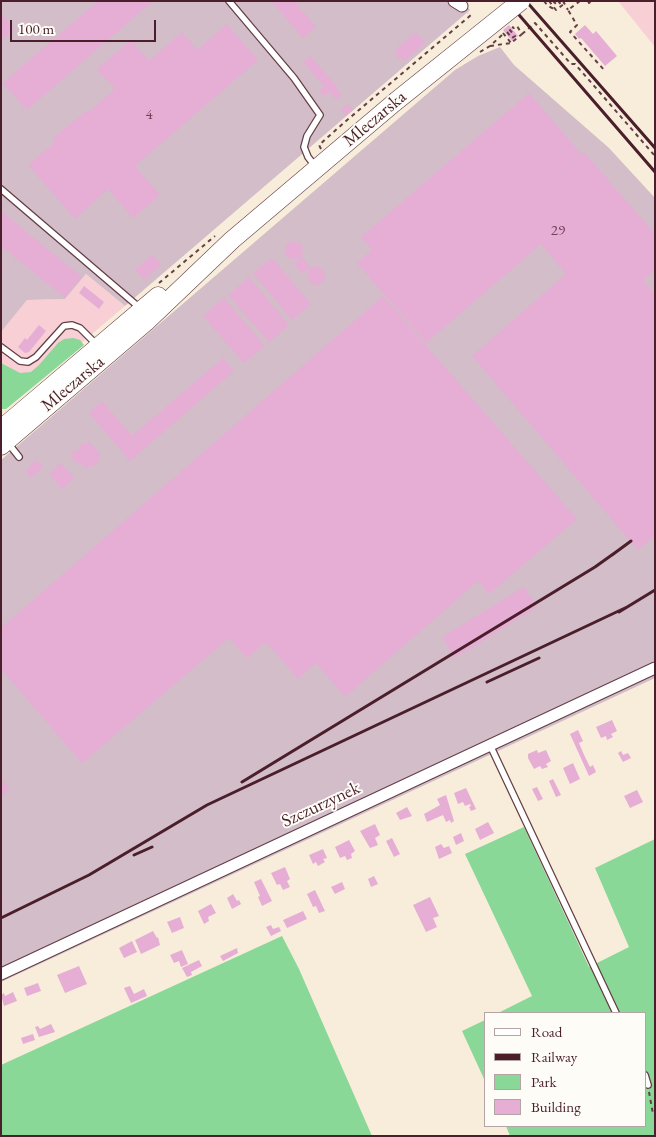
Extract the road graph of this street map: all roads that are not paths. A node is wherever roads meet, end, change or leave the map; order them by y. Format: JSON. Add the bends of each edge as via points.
{"nodes":[{"id":1,"x":229,"y":1,"type":"edge"},
{"id":2,"x":521,"y":1,"type":"edge"},
{"id":3,"x":312,"y":163,"type":"junction"},
{"id":4,"x":1,"y":189,"type":"edge"},
{"id":5,"x":224,"y":238,"type":"junction"},
{"id":6,"x":142,"y":309,"type":"junction"},
{"id":7,"x":1,"y":347,"type":"edge"},
{"id":8,"x":102,"y":351,"type":"junction"},
{"id":9,"x":3,"y":439,"type":"edge"},
{"id":10,"x":19,"y":457,"type":"dead end"},
{"id":11,"x":655,"y":668,"type":"edge"},
{"id":12,"x":490,"y":745,"type":"junction"},
{"id":13,"x":1,"y":974,"type":"edge"},
{"id":14,"x":616,"y":1012,"type":"edge"},
{"id":15,"x":646,"y":1078,"type":"edge"},
{"id":16,"x":648,"y":1085,"type":"road end"}],
"edges":[{"from":1,"to":3,"type":"lane","via":[[294,78],[320,115],[304,147]]},
{"from":2,"to":3,"type":"main road","name":"Mleczarska","bridge":true,"via":[[395,102]]},
{"from":3,"to":5,"type":"main road","name":"Mleczarska"},
{"from":4,"to":6,"type":"lane"},
{"from":5,"to":6,"type":"main road","name":"Mleczarska"},
{"from":5,"to":8,"type":"main road","name":"Mleczarska","via":[[146,322]]},
{"from":6,"to":8,"type":"main road","name":"Mleczarska"},
{"from":7,"to":8,"type":"lane","via":[[20,362],[28,362],[64,326],[72,325],[80,328]]},
{"from":8,"to":9,"type":"main road","name":"Mleczarska"},
{"from":9,"to":10,"type":"lane"},
{"from":11,"to":12,"type":"street","name":"Szczurzynek"},
{"from":12,"to":13,"type":"street","name":"Szczurzynek"},
{"from":12,"to":14,"type":"lane"},
{"from":15,"to":16,"type":"lane"}]}
